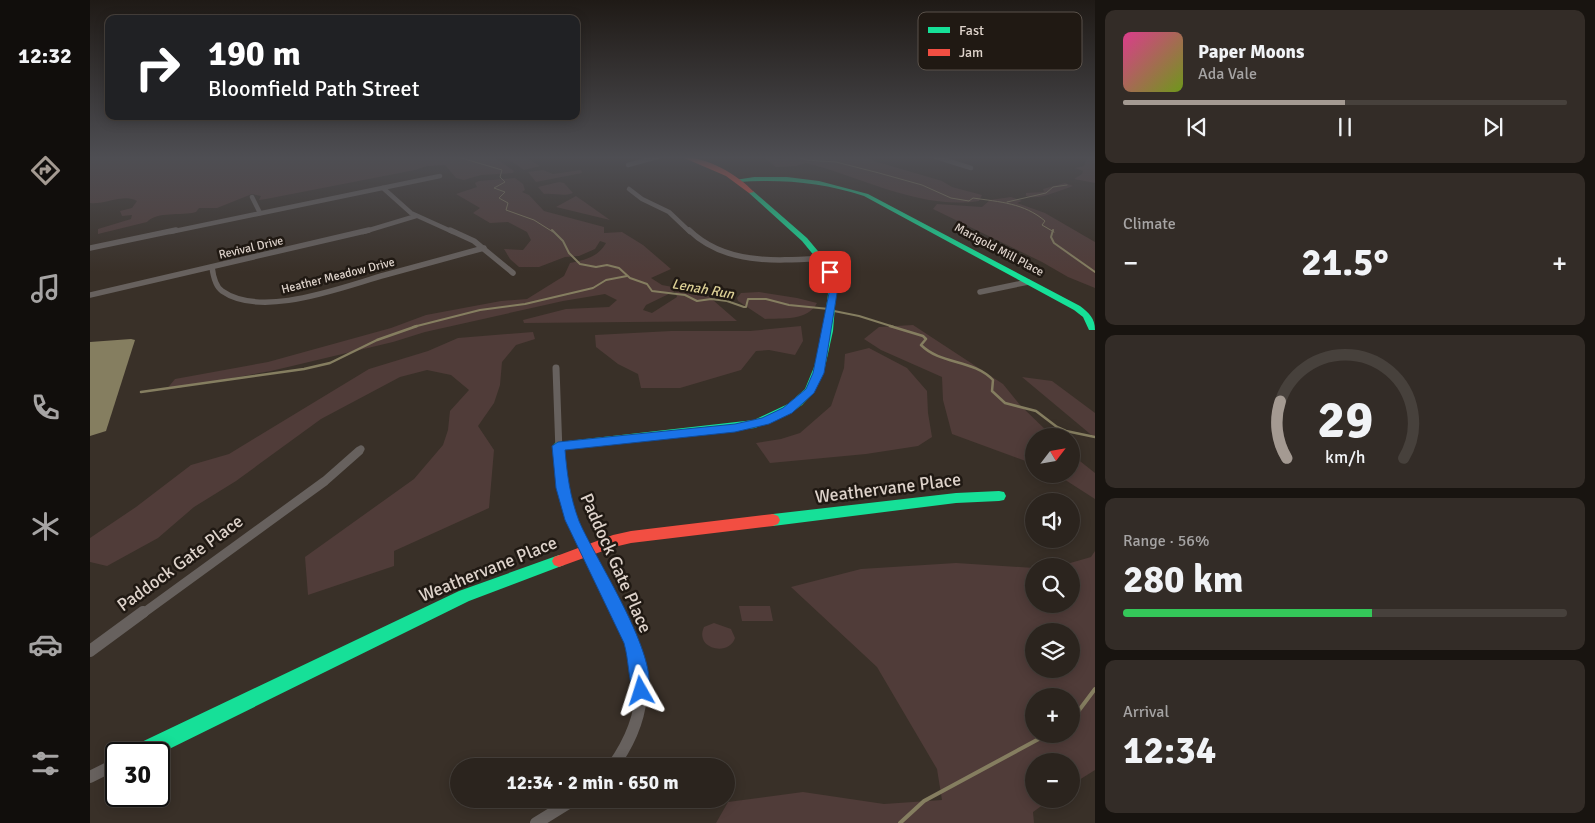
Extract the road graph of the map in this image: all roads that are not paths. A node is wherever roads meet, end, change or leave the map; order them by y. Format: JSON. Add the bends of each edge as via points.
{"nodes":[{"id":1,"x":347,"y":195,"type":"edge"},
{"id":2,"x":390,"y":195,"type":"edge"},
{"id":3,"x":640,"y":195,"type":"edge"},
{"id":4,"x":755,"y":195,"type":"edge"},
{"id":5,"x":867,"y":195,"type":"edge"},
{"id":6,"x":252,"y":197,"type":"dead end"},
{"id":7,"x":260,"y":213,"type":"junction"},
{"id":8,"x":416,"y":216,"type":"junction"},
{"id":9,"x":90,"y":248,"type":"edge"},
{"id":10,"x":484,"y":248,"type":"junction"},
{"id":11,"x":822,"y":258,"type":"junction"},
{"id":12,"x":212,"y":267,"type":"junction"},
{"id":13,"x":513,"y":273,"type":"dead end"},
{"id":14,"x":1028,"y":282,"type":"junction"},
{"id":15,"x":980,"y":292,"type":"dead end"},
{"id":16,"x":90,"y":295,"type":"edge"},
{"id":17,"x":1092,"y":328,"type":"dead end"},
{"id":18,"x":556,"y":368,"type":"dead end"},
{"id":19,"x":558,"y":446,"type":"junction"},
{"id":20,"x":361,"y":449,"type":"dead end"},
{"id":21,"x":1000,"y":496,"type":"dead end"},
{"id":22,"x":585,"y":550,"type":"junction"},
{"id":23,"x":90,"y":651,"type":"edge"},
{"id":24,"x":163,"y":742,"type":"edge"},
{"id":25,"x":618,"y":758,"type":"edge"},
{"id":26,"x":105,"y":770,"type":"edge"},
{"id":27,"x":90,"y":777,"type":"edge"},
{"id":28,"x":560,"y":808,"type":"edge"},
{"id":29,"x":536,"y":823,"type":"edge"}],
"edges":[{"from":1,"to":7,"type":"street"},
{"from":2,"to":8,"type":"street"},
{"from":3,"to":11,"type":"street","via":[[718,250],[761,259]]},
{"from":4,"to":11,"type":"street"},
{"from":5,"to":14,"type":"street","name":"Marigold Mill Place"},
{"from":6,"to":7,"type":"street"},
{"from":7,"to":9,"type":"street"},
{"from":8,"to":10,"type":"street","via":[[460,233]]},
{"from":8,"to":12,"type":"street","name":"Revival Drive","via":[[379,228]]},
{"from":10,"to":12,"type":"street","name":"Heather Meadow Drive","via":[[310,295],[276,301],[247,300],[226,293],[218,286]]},
{"from":10,"to":13,"type":"street"},
{"from":11,"to":19,"type":"street","via":[[832,278],[831,302],[818,373],[814,384],[797,404],[773,418],[735,428]]},
{"from":12,"to":16,"type":"street","name":"Revival Drive"},
{"from":14,"to":15,"type":"street"},
{"from":14,"to":17,"type":"street","name":"Marigold Mill Place","via":[[1080,310],[1092,322]]},
{"from":18,"to":19,"type":"street","name":"Paddock Gate Place"},
{"from":19,"to":22,"type":"street","name":"Paddock Gate Place","via":[[562,488]]},
{"from":20,"to":23,"type":"street","name":"Paddock Gate Place","via":[[326,481]]},
{"from":21,"to":22,"type":"street","name":"Weathervane Place","via":[[956,498],[630,537]]},
{"from":22,"to":24,"type":"street","name":"Weathervane Place","via":[[464,596]]},
{"from":22,"to":25,"type":"street","name":"Paddock Gate Place","via":[[631,641],[641,678],[641,704],[635,726]]},
{"from":26,"to":27,"type":"street"},
{"from":28,"to":29,"type":"street"}]}
